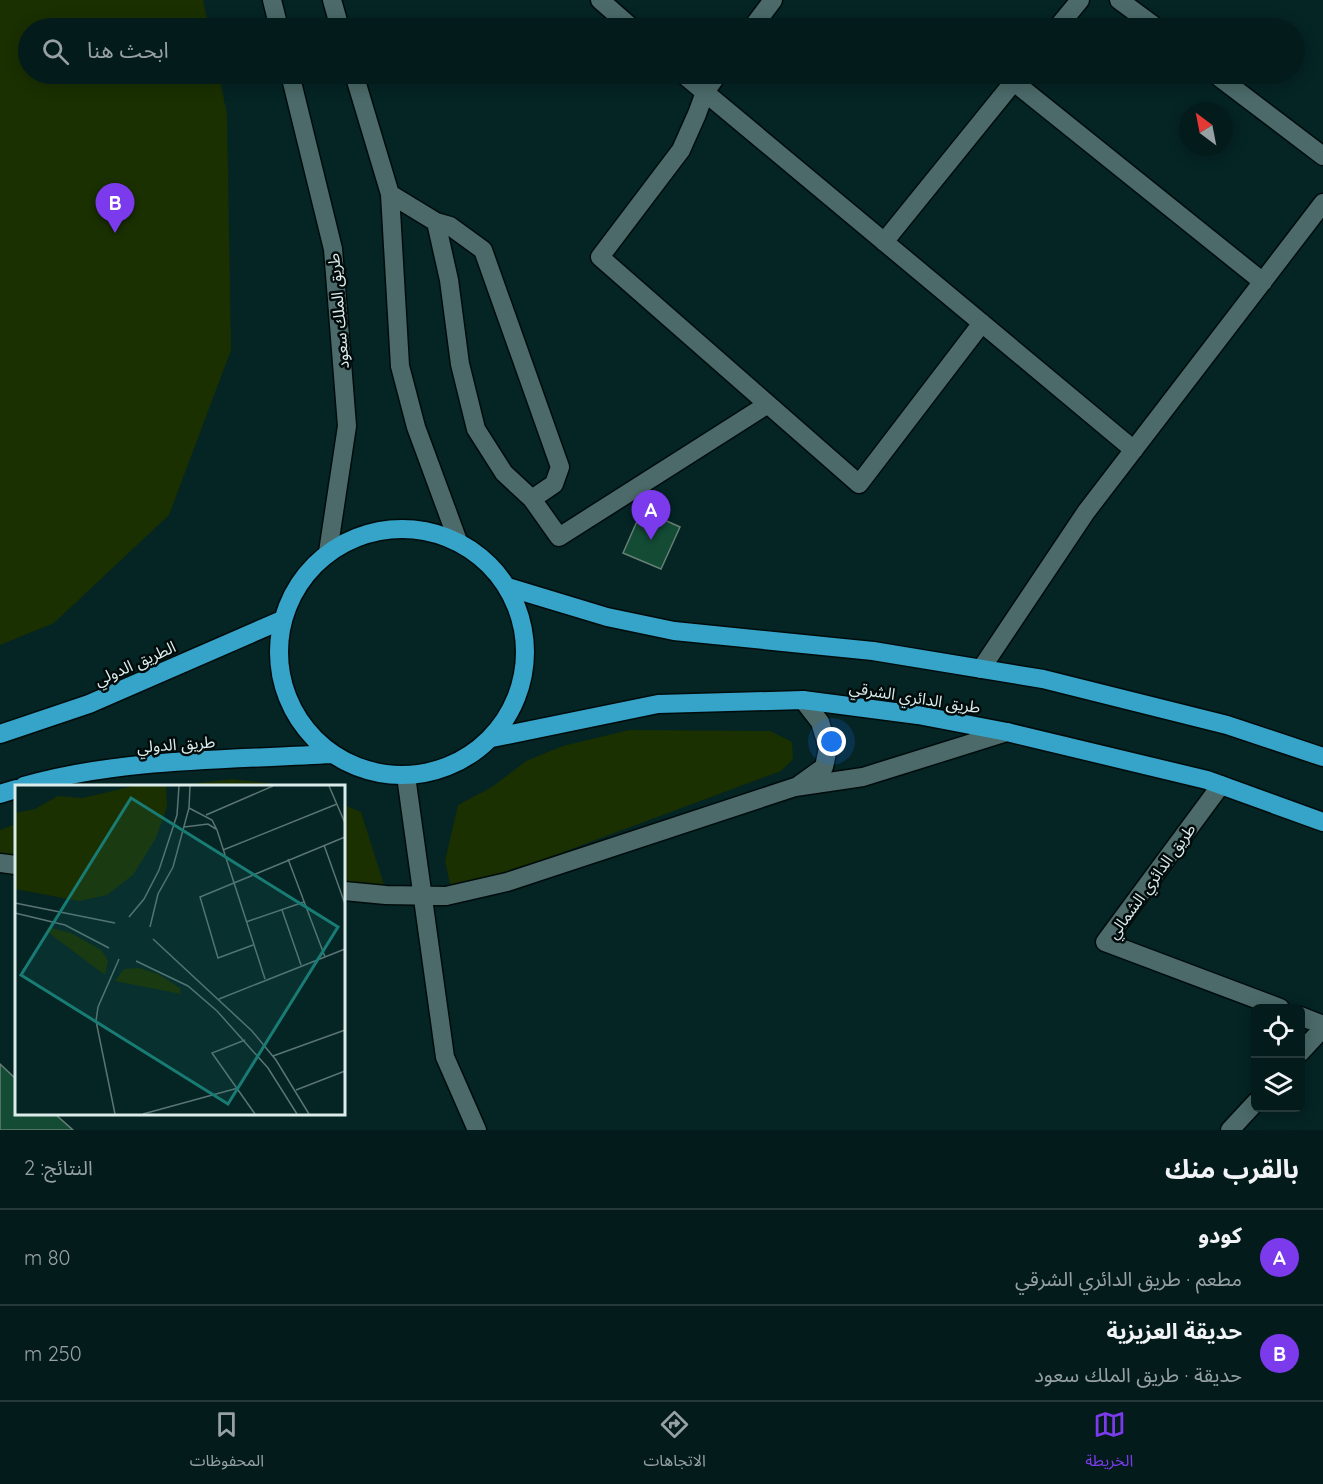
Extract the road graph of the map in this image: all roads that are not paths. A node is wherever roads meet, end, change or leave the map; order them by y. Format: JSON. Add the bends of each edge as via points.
{"nodes":[{"id":1,"x":272,"y":0,"type":"edge"},
{"id":2,"x":332,"y":0,"type":"edge"},
{"id":3,"x":600,"y":0,"type":"edge"},
{"id":4,"x":773,"y":0,"type":"edge"},
{"id":5,"x":1080,"y":0,"type":"edge"},
{"id":6,"x":1119,"y":0,"type":"edge"},
{"id":7,"x":276,"y":18,"type":"edge"},
{"id":8,"x":337,"y":18,"type":"edge"},
{"id":9,"x":621,"y":18,"type":"edge"},
{"id":10,"x":760,"y":18,"type":"edge"},
{"id":11,"x":1065,"y":18,"type":"edge"},
{"id":12,"x":1143,"y":18,"type":"edge"},
{"id":13,"x":292,"y":84,"type":"edge"},
{"id":14,"x":357,"y":84,"type":"edge"},
{"id":15,"x":695,"y":84,"type":"edge"},
{"id":16,"x":711,"y":84,"type":"edge"},
{"id":17,"x":1012,"y":84,"type":"edge"},
{"id":18,"x":1024,"y":84,"type":"edge"},
{"id":19,"x":1228,"y":84,"type":"edge"},
{"id":20,"x":705,"y":92,"type":"junction"},
{"id":21,"x":1323,"y":156,"type":"edge"},
{"id":22,"x":390,"y":194,"type":"junction"},
{"id":23,"x":1323,"y":203,"type":"edge"},
{"id":24,"x":436,"y":222,"type":"junction"},
{"id":25,"x":884,"y":242,"type":"junction"},
{"id":26,"x":1263,"y":282,"type":"junction"},
{"id":27,"x":982,"y":323,"type":"junction"},
{"id":28,"x":768,"y":404,"type":"junction"},
{"id":29,"x":1134,"y":450,"type":"junction"},
{"id":30,"x":532,"y":499,"type":"junction"},
{"id":31,"x":458,"y":541,"type":"junction"},
{"id":32,"x":328,"y":552,"type":"junction"},
{"id":33,"x":508,"y":587,"type":"junction"},
{"id":34,"x":282,"y":620,"type":"junction"},
{"id":35,"x":981,"y":669,"type":"junction"},
{"id":36,"x":803,"y":700,"type":"junction"},
{"id":37,"x":1007,"y":732,"type":"junction"},
{"id":38,"x":0,"y":734,"type":"edge"},
{"id":39,"x":492,"y":738,"type":"junction"},
{"id":40,"x":332,"y":754,"type":"junction"},
{"id":41,"x":1323,"y":757,"type":"edge"},
{"id":42,"x":406,"y":776,"type":"junction"},
{"id":43,"x":27,"y":785,"type":"edge"},
{"id":44,"x":1221,"y":786,"type":"junction"},
{"id":45,"x":795,"y":787,"type":"junction"},
{"id":46,"x":15,"y":789,"type":"edge"},
{"id":47,"x":0,"y":794,"type":"edge"},
{"id":48,"x":1323,"y":822,"type":"edge"},
{"id":49,"x":345,"y":891,"type":"edge"},
{"id":50,"x":422,"y":896,"type":"junction"},
{"id":51,"x":1269,"y":1004,"type":"edge"},
{"id":52,"x":1305,"y":1018,"type":"edge"},
{"id":53,"x":1323,"y":1026,"type":"edge"},
{"id":54,"x":1305,"y":1047,"type":"edge"},
{"id":55,"x":1251,"y":1107,"type":"edge"},
{"id":56,"x":477,"y":1130,"type":"edge"},
{"id":57,"x":1230,"y":1130,"type":"edge"}],
"edges":[{"from":1,"to":7,"type":"street"},
{"from":2,"to":8,"type":"street"},
{"from":3,"to":9,"type":"street"},
{"from":4,"to":10,"type":"street"},
{"from":5,"to":11,"type":"street"},
{"from":6,"to":12,"type":"street"},
{"from":13,"to":32,"type":"street","name":"طريق الملك سعود","via":[[333,249],[347,426]]},
{"from":14,"to":22,"type":"street"},
{"from":15,"to":20,"type":"street"},
{"from":16,"to":20,"type":"street"},
{"from":17,"to":25,"type":"street"},
{"from":18,"to":26,"type":"street"},
{"from":19,"to":21,"type":"street"},
{"from":20,"to":25,"type":"street"},
{"from":20,"to":28,"type":"street","via":[[681,150],[600,257]]},
{"from":22,"to":24,"type":"street"},
{"from":22,"to":31,"type":"street","via":[[400,366],[416,427]]},
{"from":23,"to":26,"type":"street"},
{"from":24,"to":30,"type":"street","via":[[449,280],[460,364],[476,429],[504,473]]},
{"from":24,"to":30,"type":"street","via":[[450,226],[483,250],[560,467],[554,484]]},
{"from":25,"to":27,"type":"street"},
{"from":26,"to":29,"type":"street"},
{"from":27,"to":28,"type":"street","via":[[859,484]]},
{"from":27,"to":29,"type":"street"},
{"from":28,"to":30,"type":"street","via":[[559,537]]},
{"from":29,"to":35,"type":"street","via":[[1086,512]]},
{"from":31,"to":32,"type":"highway","via":[[426,530],[392,528],[358,536]]},
{"from":31,"to":33,"type":"highway","via":[[487,560]]},
{"from":32,"to":34,"type":"highway","via":[[299,583]]},
{"from":33,"to":35,"type":"highway","via":[[607,617],[674,631],[873,651]]},
{"from":33,"to":39,"type":"highway","via":[[524,624],[526,665],[515,704]]},
{"from":34,"to":38,"type":"highway","name":"الطريق الدولي","via":[[89,704]]},
{"from":34,"to":40,"type":"highway","via":[[278,658],[285,695],[304,728]]},
{"from":35,"to":41,"type":"highway","via":[[1043,679],[1227,725]]},
{"from":36,"to":37,"type":"highway","name":"طريق الدائري الشرقي","via":[[918,715]]},
{"from":36,"to":39,"type":"highway","name":"طريق الدائري الشرقي","via":[[658,704]]},
{"from":36,"to":45,"type":"street","via":[[820,722],[828,748],[824,767]]},
{"from":37,"to":44,"type":"highway","name":"طريق الدائري الشرقي"},
{"from":37,"to":45,"type":"street","via":[[863,777]]},
{"from":39,"to":42,"type":"highway","via":[[467,758],[437,771]]},
{"from":40,"to":42,"type":"highway","via":[[380,774]]},
{"from":40,"to":43,"type":"highway","name":"طريق الدولي","via":[[139,765],[58,776]]},
{"from":42,"to":50,"type":"street"},
{"from":44,"to":48,"type":"highway","name":"طريق الدائري الشرقي"},
{"from":44,"to":51,"type":"street","name":"طريق الدائري الشمالي","via":[[1105,942]]},
{"from":45,"to":50,"type":"street","via":[[507,882],[446,896]]},
{"from":46,"to":47,"type":"highway"},
{"from":49,"to":50,"type":"street"},
{"from":50,"to":56,"type":"street","via":[[445,1057]]},
{"from":52,"to":53,"type":"street"},
{"from":53,"to":54,"type":"street"},
{"from":55,"to":57,"type":"street"}]}
